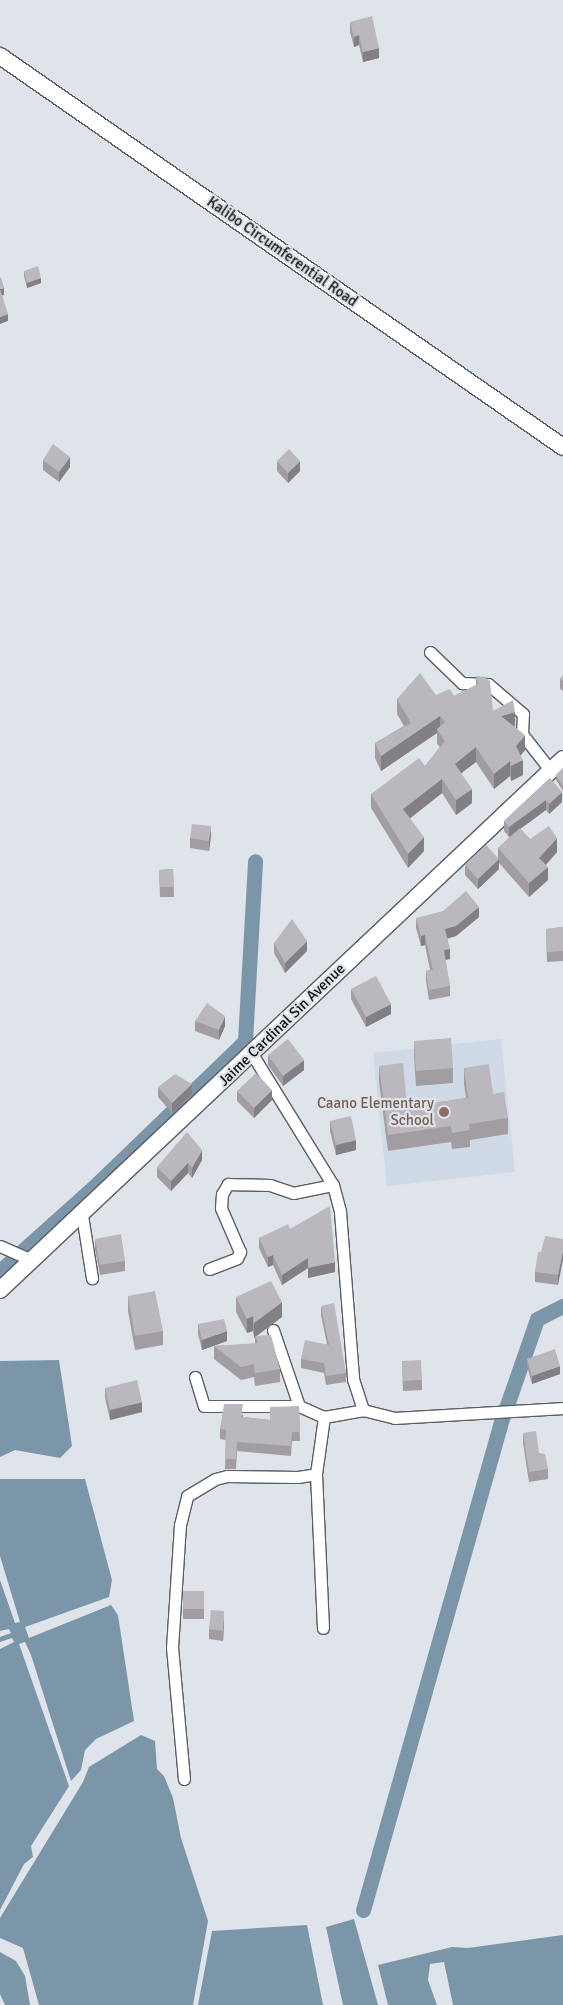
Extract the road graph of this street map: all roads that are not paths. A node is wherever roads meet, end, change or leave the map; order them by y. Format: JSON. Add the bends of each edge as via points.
{"nodes":[{"id":1,"x":0,"y":56,"type":"edge"},
{"id":2,"x":563,"y":447,"type":"edge"},
{"id":3,"x":430,"y":652,"type":"dead end"},
{"id":4,"x":563,"y":759,"type":"edge"},
{"id":5,"x":551,"y":771,"type":"junction"},
{"id":6,"x":252,"y":1054,"type":"junction"},
{"id":7,"x":333,"y":1185,"type":"junction"},
{"id":8,"x":82,"y":1214,"type":"junction"},
{"id":9,"x":0,"y":1246,"type":"edge"},
{"id":10,"x":32,"y":1261,"type":"junction"},
{"id":11,"x":209,"y":1269,"type":"dead end"},
{"id":12,"x":92,"y":1278,"type":"dead end"},
{"id":13,"x":0,"y":1290,"type":"edge"},
{"id":14,"x":273,"y":1330,"type":"dead end"},
{"id":15,"x":195,"y":1377,"type":"dead end"},
{"id":16,"x":299,"y":1406,"type":"junction"},
{"id":17,"x":563,"y":1408,"type":"edge"},
{"id":18,"x":363,"y":1410,"type":"junction"},
{"id":19,"x":324,"y":1417,"type":"junction"},
{"id":20,"x":316,"y":1474,"type":"junction"},
{"id":21,"x":323,"y":1628,"type":"dead end"},
{"id":22,"x":184,"y":1780,"type":"dead end"}],
"edges":[{"from":1,"to":2,"type":"main road","name":"Kalibo Circumferential Road"},
{"from":3,"to":5,"type":"street","via":[[462,683],[488,684],[523,714],[522,734]]},
{"from":4,"to":5,"type":"main road","name":"Jaime Cardinal Sin Avenue"},
{"from":5,"to":6,"type":"main road","name":"Jaime Cardinal Sin Avenue"},
{"from":6,"to":7,"type":"street"},
{"from":6,"to":8,"type":"main road","name":"Jaime Cardinal Sin Avenue"},
{"from":7,"to":11,"type":"street","via":[[293,1193],[270,1185],[228,1184],[222,1194],[221,1208],[240,1252],[237,1258]]},
{"from":7,"to":18,"type":"street","via":[[340,1212],[353,1379]]},
{"from":8,"to":10,"type":"main road","name":"Jaime Cardinal Sin Avenue"},
{"from":8,"to":12,"type":"street"},
{"from":9,"to":10,"type":"street"},
{"from":10,"to":13,"type":"main road","name":"Jaime Cardinal Sin Avenue"},
{"from":14,"to":16,"type":"street"},
{"from":15,"to":16,"type":"street","via":[[204,1406]]},
{"from":16,"to":19,"type":"street"},
{"from":17,"to":18,"type":"street","via":[[395,1418]]},
{"from":18,"to":19,"type":"street"},
{"from":19,"to":20,"type":"street"},
{"from":20,"to":21,"type":"street"},
{"from":20,"to":22,"type":"street","via":[[298,1477],[227,1476],[215,1479],[187,1496],[180,1526],[172,1648]]}]}
